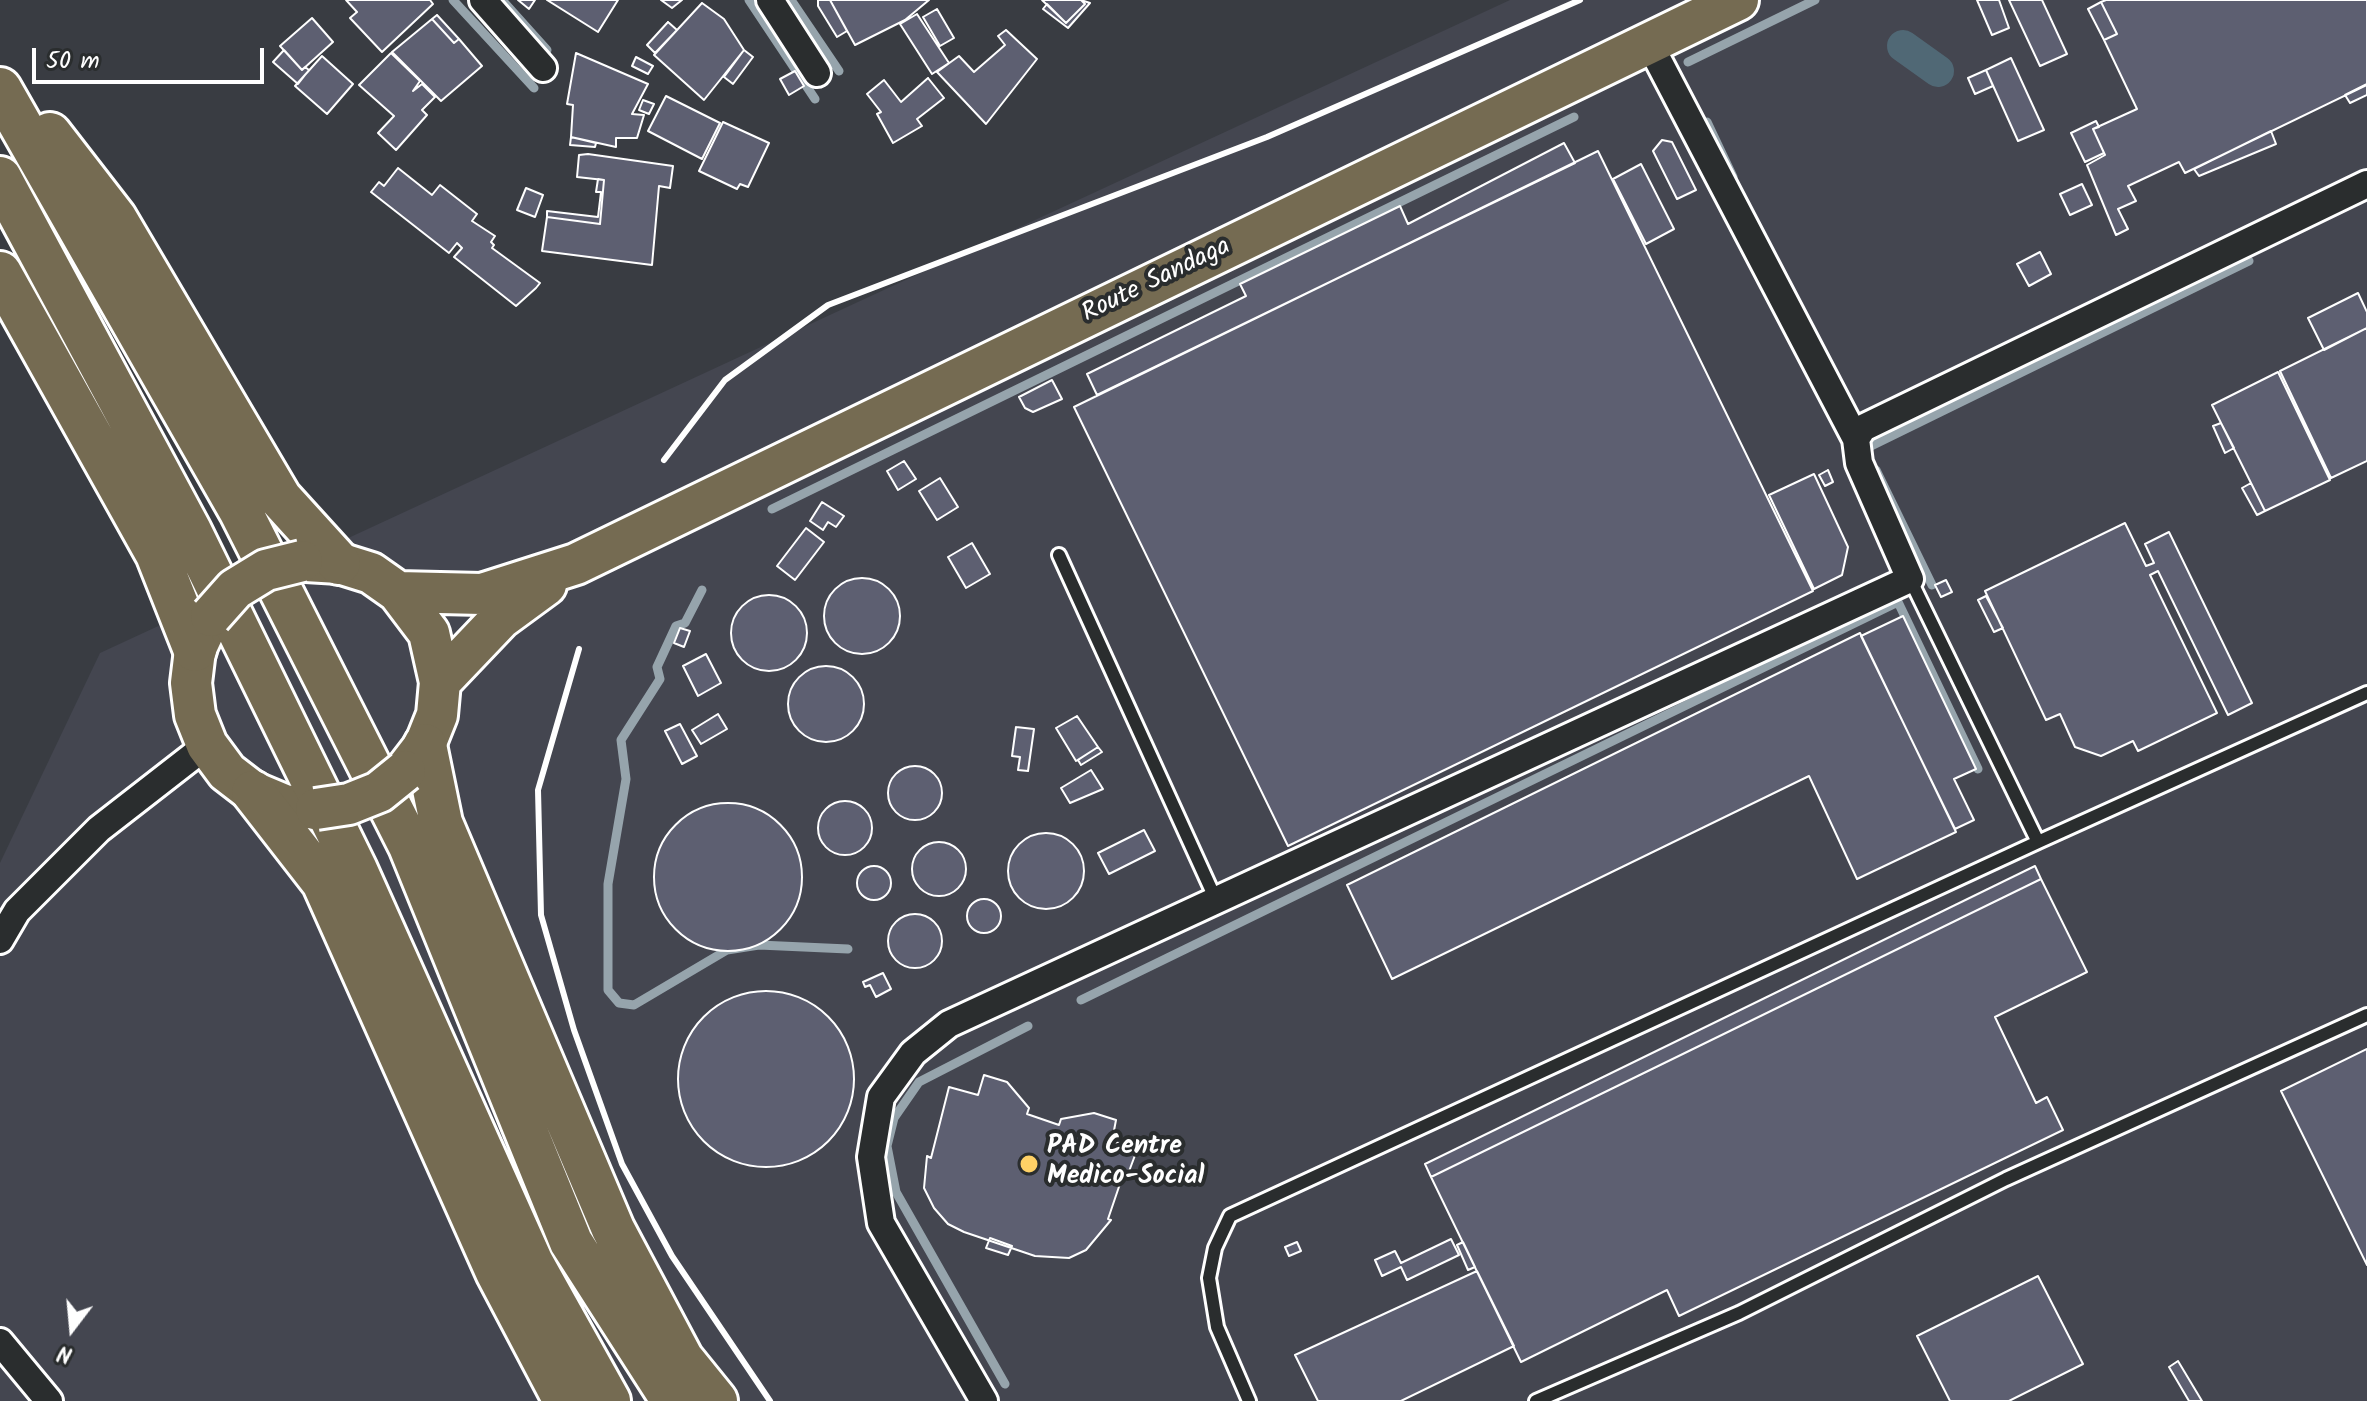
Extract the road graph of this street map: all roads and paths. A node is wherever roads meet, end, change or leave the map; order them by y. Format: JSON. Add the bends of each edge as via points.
{"nodes":[{"id":1,"x":483,"y":0,"type":"edge"},
{"id":2,"x":770,"y":0,"type":"edge"},
{"id":3,"x":1738,"y":0,"type":"edge"},
{"id":4,"x":1649,"y":43,"type":"junction"},
{"id":5,"x":0,"y":68,"type":"edge"},
{"id":6,"x":543,"y":68,"type":"dead end"},
{"id":7,"x":817,"y":73,"type":"dead end"},
{"id":8,"x":0,"y":89,"type":"edge"},
{"id":9,"x":0,"y":178,"type":"edge"},
{"id":10,"x":2367,"y":184,"type":"edge"},
{"id":11,"x":0,"y":273,"type":"edge"},
{"id":12,"x":1856,"y":439,"type":"junction"},
{"id":13,"x":1059,"y":555,"type":"dead end"},
{"id":14,"x":320,"y":562,"type":"junction"},
{"id":15,"x":576,"y":564,"type":"junction"},
{"id":16,"x":1910,"y":579,"type":"junction"},
{"id":17,"x":398,"y":592,"type":"junction"},
{"id":18,"x":203,"y":633,"type":"junction"},
{"id":19,"x":440,"y":682,"type":"junction"},
{"id":20,"x":2367,"y":693,"type":"edge"},
{"id":21,"x":207,"y":745,"type":"junction"},
{"id":22,"x":415,"y":758,"type":"junction"},
{"id":23,"x":253,"y":792,"type":"junction"},
{"id":24,"x":2038,"y":842,"type":"junction"},
{"id":25,"x":1216,"y":900,"type":"junction"},
{"id":26,"x":0,"y":940,"type":"edge"},
{"id":27,"x":2367,"y":1015,"type":"edge"},
{"id":28,"x":0,"y":1342,"type":"edge"},
{"id":29,"x":49,"y":1401,"type":"edge"},
{"id":30,"x":565,"y":1401,"type":"edge"},
{"id":31,"x":609,"y":1401,"type":"edge"},
{"id":32,"x":673,"y":1401,"type":"edge"},
{"id":33,"x":716,"y":1401,"type":"edge"},
{"id":34,"x":984,"y":1401,"type":"edge"},
{"id":35,"x":1249,"y":1401,"type":"edge"},
{"id":36,"x":1536,"y":1401,"type":"edge"}],
"edges":[{"from":1,"to":6,"type":"street"},
{"from":2,"to":7,"type":"street"},
{"from":3,"to":4,"type":"main road","name":"Route Sandaga"},
{"from":4,"to":12,"type":"street"},
{"from":4,"to":15,"type":"main road","name":"Route Sandaga"},
{"from":5,"to":14,"type":"highway","via":[[115,218]]},
{"from":8,"to":32,"type":"highway","via":[[247,524],[410,846],[571,1242]]},
{"from":9,"to":31,"type":"highway","via":[[190,531],[356,870],[532,1263]]},
{"from":10,"to":12,"type":"street","via":[[1863,428]]},
{"from":11,"to":18,"type":"highway"},
{"from":12,"to":16,"type":"street","via":[[1859,463]]},
{"from":13,"to":25,"type":"lane"},
{"from":14,"to":17,"type":"main road","via":[[371,573]]},
{"from":14,"to":18,"type":"main road","bridge":true,"via":[[266,570],[235,589]]},
{"from":15,"to":17,"type":"main road","via":[[482,594]]},
{"from":15,"to":19,"type":"main road","via":[[501,618]]},
{"from":16,"to":24,"type":"lane"},
{"from":16,"to":25,"type":"street"},
{"from":17,"to":19,"type":"main road","via":[[429,633]]},
{"from":18,"to":21,"type":"main road","via":[[191,683],[195,715]]},
{"from":19,"to":22,"type":"main road","via":[[437,715]]},
{"from":20,"to":24,"type":"lane"},
{"from":21,"to":23,"type":"main road","via":[[227,772]]},
{"from":21,"to":26,"type":"street","via":[[99,829],[17,911]]},
{"from":22,"to":23,"type":"main road","bridge":true,"via":[[379,792],[349,804],[316,809],[284,805]]},
{"from":22,"to":33,"type":"highway","via":[[613,1229],[682,1359]]},
{"from":23,"to":30,"type":"highway","via":[[323,882],[497,1272]]},
{"from":24,"to":35,"type":"lane","via":[[1230,1216],[1209,1278],[1217,1327]]},
{"from":25,"to":34,"type":"street","via":[[949,1024],[913,1053],[881,1097],[871,1157],[881,1223]]},
{"from":27,"to":36,"type":"lane","via":[[2006,1179],[1739,1313]]},
{"from":28,"to":29,"type":"street"}]}
